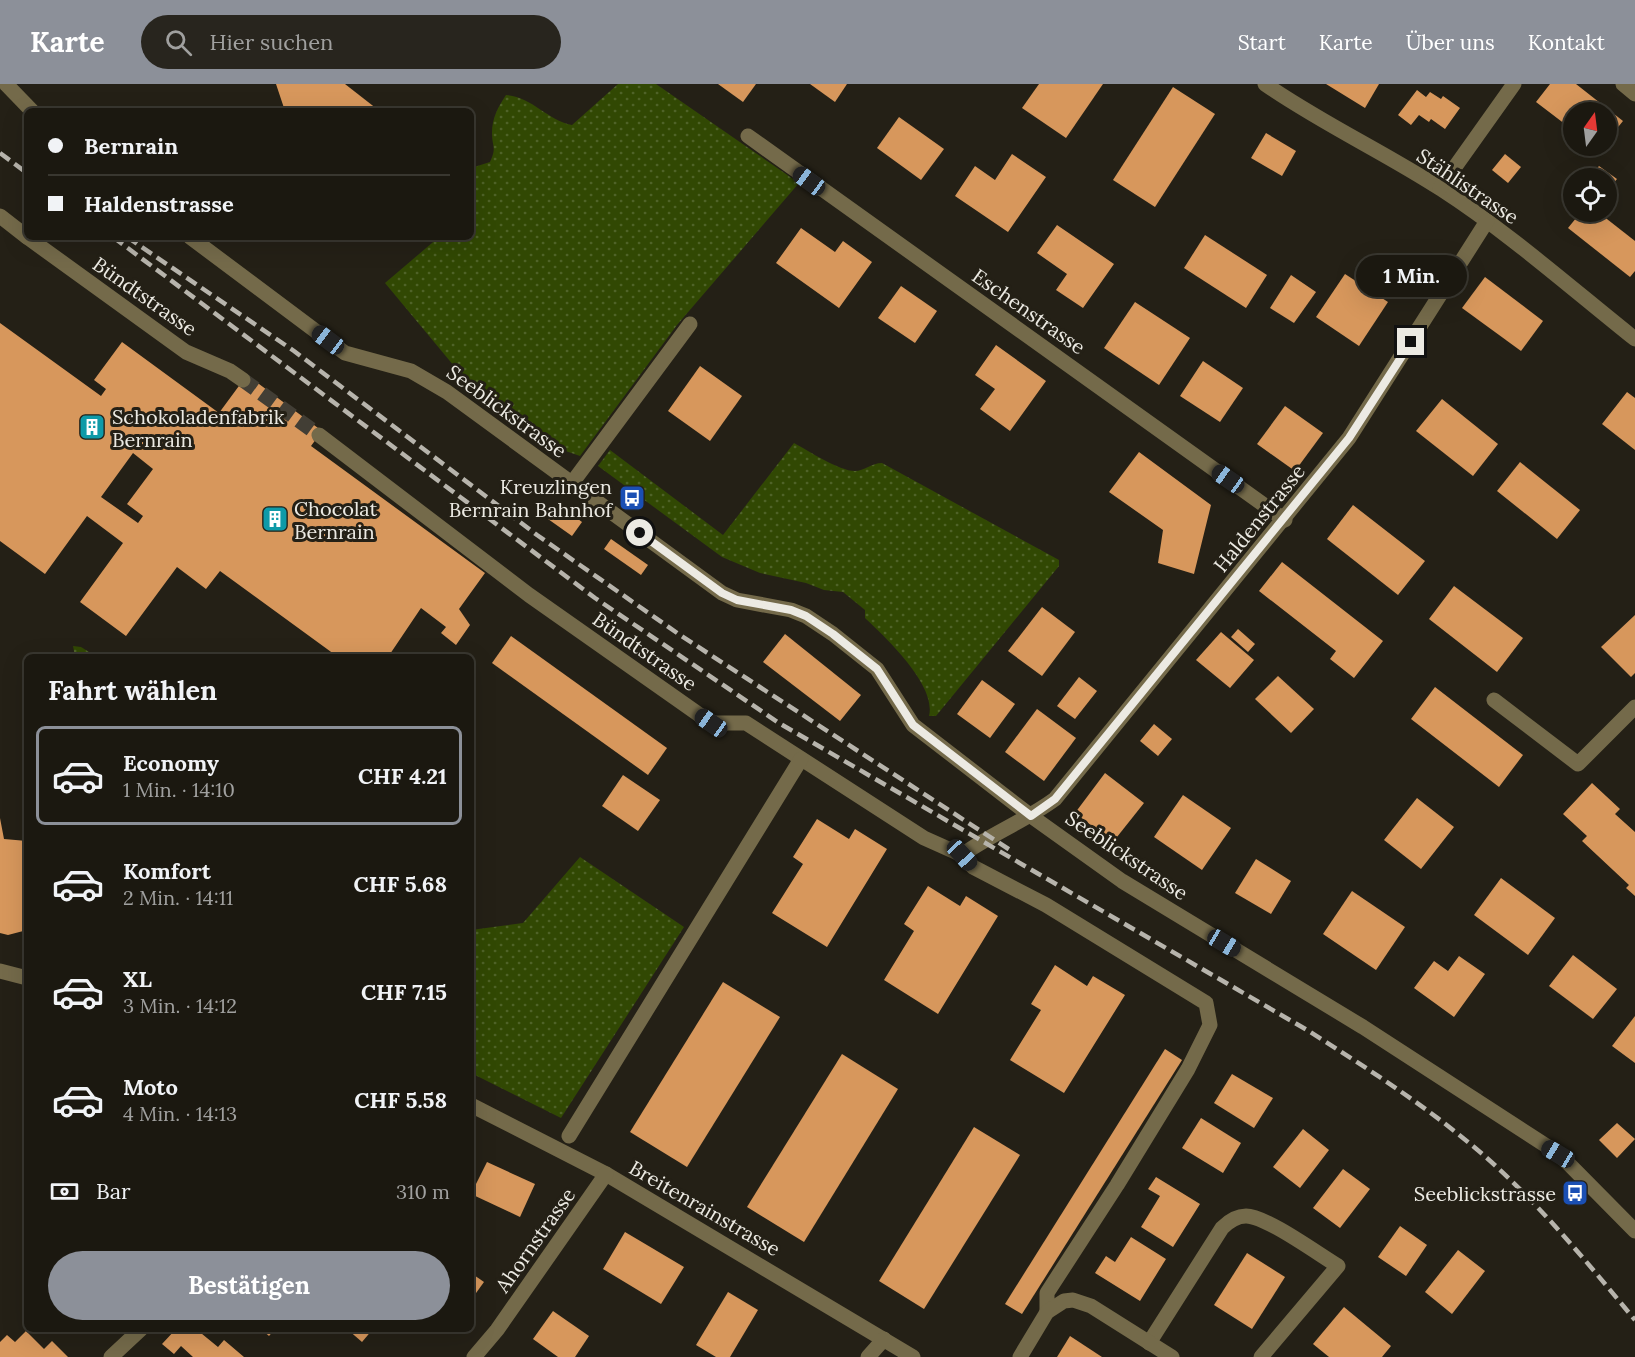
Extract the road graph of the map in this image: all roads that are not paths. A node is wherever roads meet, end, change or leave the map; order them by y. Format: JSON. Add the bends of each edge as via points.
{"nodes":[{"id":1,"x":6,"y":84,"type":"edge"},
{"id":2,"x":1265,"y":84,"type":"edge"},
{"id":3,"x":1514,"y":84,"type":"edge"},
{"id":4,"x":1623,"y":84,"type":"edge"},
{"id":5,"x":1635,"y":94,"type":"edge"},
{"id":6,"x":29,"y":108,"type":"edge"},
{"id":7,"x":748,"y":136,"type":"dead end"},
{"id":8,"x":1440,"y":188,"type":"junction"},
{"id":9,"x":0,"y":216,"type":"edge"},
{"id":10,"x":1487,"y":221,"type":"junction"},
{"id":11,"x":24,"y":235,"type":"edge"},
{"id":12,"x":31,"y":240,"type":"edge"},
{"id":13,"x":194,"y":240,"type":"edge"},
{"id":14,"x":690,"y":324,"type":"dead end"},
{"id":15,"x":1635,"y":339,"type":"edge"},
{"id":16,"x":243,"y":380,"type":"tunnel mouth"},
{"id":17,"x":319,"y":435,"type":"tunnel mouth"},
{"id":18,"x":572,"y":483,"type":"junction"},
{"id":19,"x":1285,"y":520,"type":"junction"},
{"id":20,"x":1494,"y":700,"type":"dead end"},
{"id":21,"x":1635,"y":707,"type":"edge"},
{"id":22,"x":801,"y":759,"type":"junction"},
{"id":23,"x":1031,"y":816,"type":"junction"},
{"id":24,"x":962,"y":855,"type":"junction"},
{"id":25,"x":0,"y":971,"type":"edge"},
{"id":26,"x":24,"y":977,"type":"edge"},
{"id":27,"x":474,"y":1107,"type":"edge"},
{"id":28,"x":569,"y":1136,"type":"dead end"},
{"id":29,"x":606,"y":1174,"type":"junction"},
{"id":30,"x":1635,"y":1231,"type":"edge"},
{"id":31,"x":1047,"y":1312,"type":"junction"},
{"id":32,"x":138,"y":1332,"type":"edge"},
{"id":33,"x":884,"y":1339,"type":"junction"},
{"id":34,"x":1149,"y":1342,"type":"junction"},
{"id":35,"x":111,"y":1357,"type":"edge"},
{"id":36,"x":474,"y":1357,"type":"edge"},
{"id":37,"x":868,"y":1357,"type":"edge"},
{"id":38,"x":913,"y":1357,"type":"edge"},
{"id":39,"x":1020,"y":1357,"type":"edge"},
{"id":40,"x":1172,"y":1357,"type":"edge"},
{"id":41,"x":1261,"y":1357,"type":"edge"}],
"edges":[{"from":1,"to":6,"type":"street"},
{"from":2,"to":8,"type":"street","name":"Stählistrasse"},
{"from":3,"to":8,"type":"street"},
{"from":4,"to":5,"type":"street"},
{"from":7,"to":19,"type":"street","name":"Eschenstrasse"},
{"from":8,"to":10,"type":"street","name":"Stählistrasse"},
{"from":9,"to":11,"type":"street","name":"Bündtstrasse"},
{"from":10,"to":15,"type":"street","name":"Stählistrasse"},
{"from":10,"to":19,"type":"street","name":"Haldenstrasse","via":[[1349,438]]},
{"from":12,"to":16,"type":"street","name":"Bündtstrasse","via":[[186,352],[230,370]]},
{"from":13,"to":18,"type":"street","name":"Seeblickstrasse","via":[[345,353],[411,370]]},
{"from":14,"to":18,"type":"street"},
{"from":17,"to":22,"type":"street","name":"Bündtstrasse","via":[[529,595],[711,723],[746,723]]},
{"from":18,"to":23,"type":"street","name":"Seeblickstrasse","via":[[722,593],[798,613],[833,634],[877,669],[913,725]]},
{"from":19,"to":23,"type":"street","name":"Haldenstrasse","via":[[1055,799]]},
{"from":20,"to":21,"type":"street","via":[[1578,764]]},
{"from":22,"to":24,"type":"street","name":"Bündtstrasse","via":[[924,838]]},
{"from":22,"to":28,"type":"street"},
{"from":23,"to":24,"type":"street"},
{"from":23,"to":30,"type":"street","name":"Seeblickstrasse","via":[[1122,881],[1400,1051],[1558,1154]]},
{"from":24,"to":31,"type":"street","name":"Bündtstrasse","via":[[973,867],[1046,905],[1206,1003],[1210,1025],[1188,1069],[1047,1293]]},
{"from":25,"to":26,"type":"street"},
{"from":27,"to":29,"type":"street","name":"Breitenrainstrasse"},
{"from":29,"to":33,"type":"street","name":"Breitenrainstrasse"},
{"from":29,"to":36,"type":"street","name":"Ahornstrasse"},
{"from":31,"to":34,"type":"street","via":[[1064,1301],[1082,1302]]},
{"from":31,"to":39,"type":"street","name":"Bündtstrasse"},
{"from":32,"to":35,"type":"street"},
{"from":33,"to":37,"type":"street"},
{"from":33,"to":38,"type":"street","name":"Breitenrainstrasse"},
{"from":34,"to":40,"type":"street"},
{"from":34,"to":41,"type":"street","via":[[1222,1228],[1239,1217],[1255,1217],[1338,1266]]}]}
